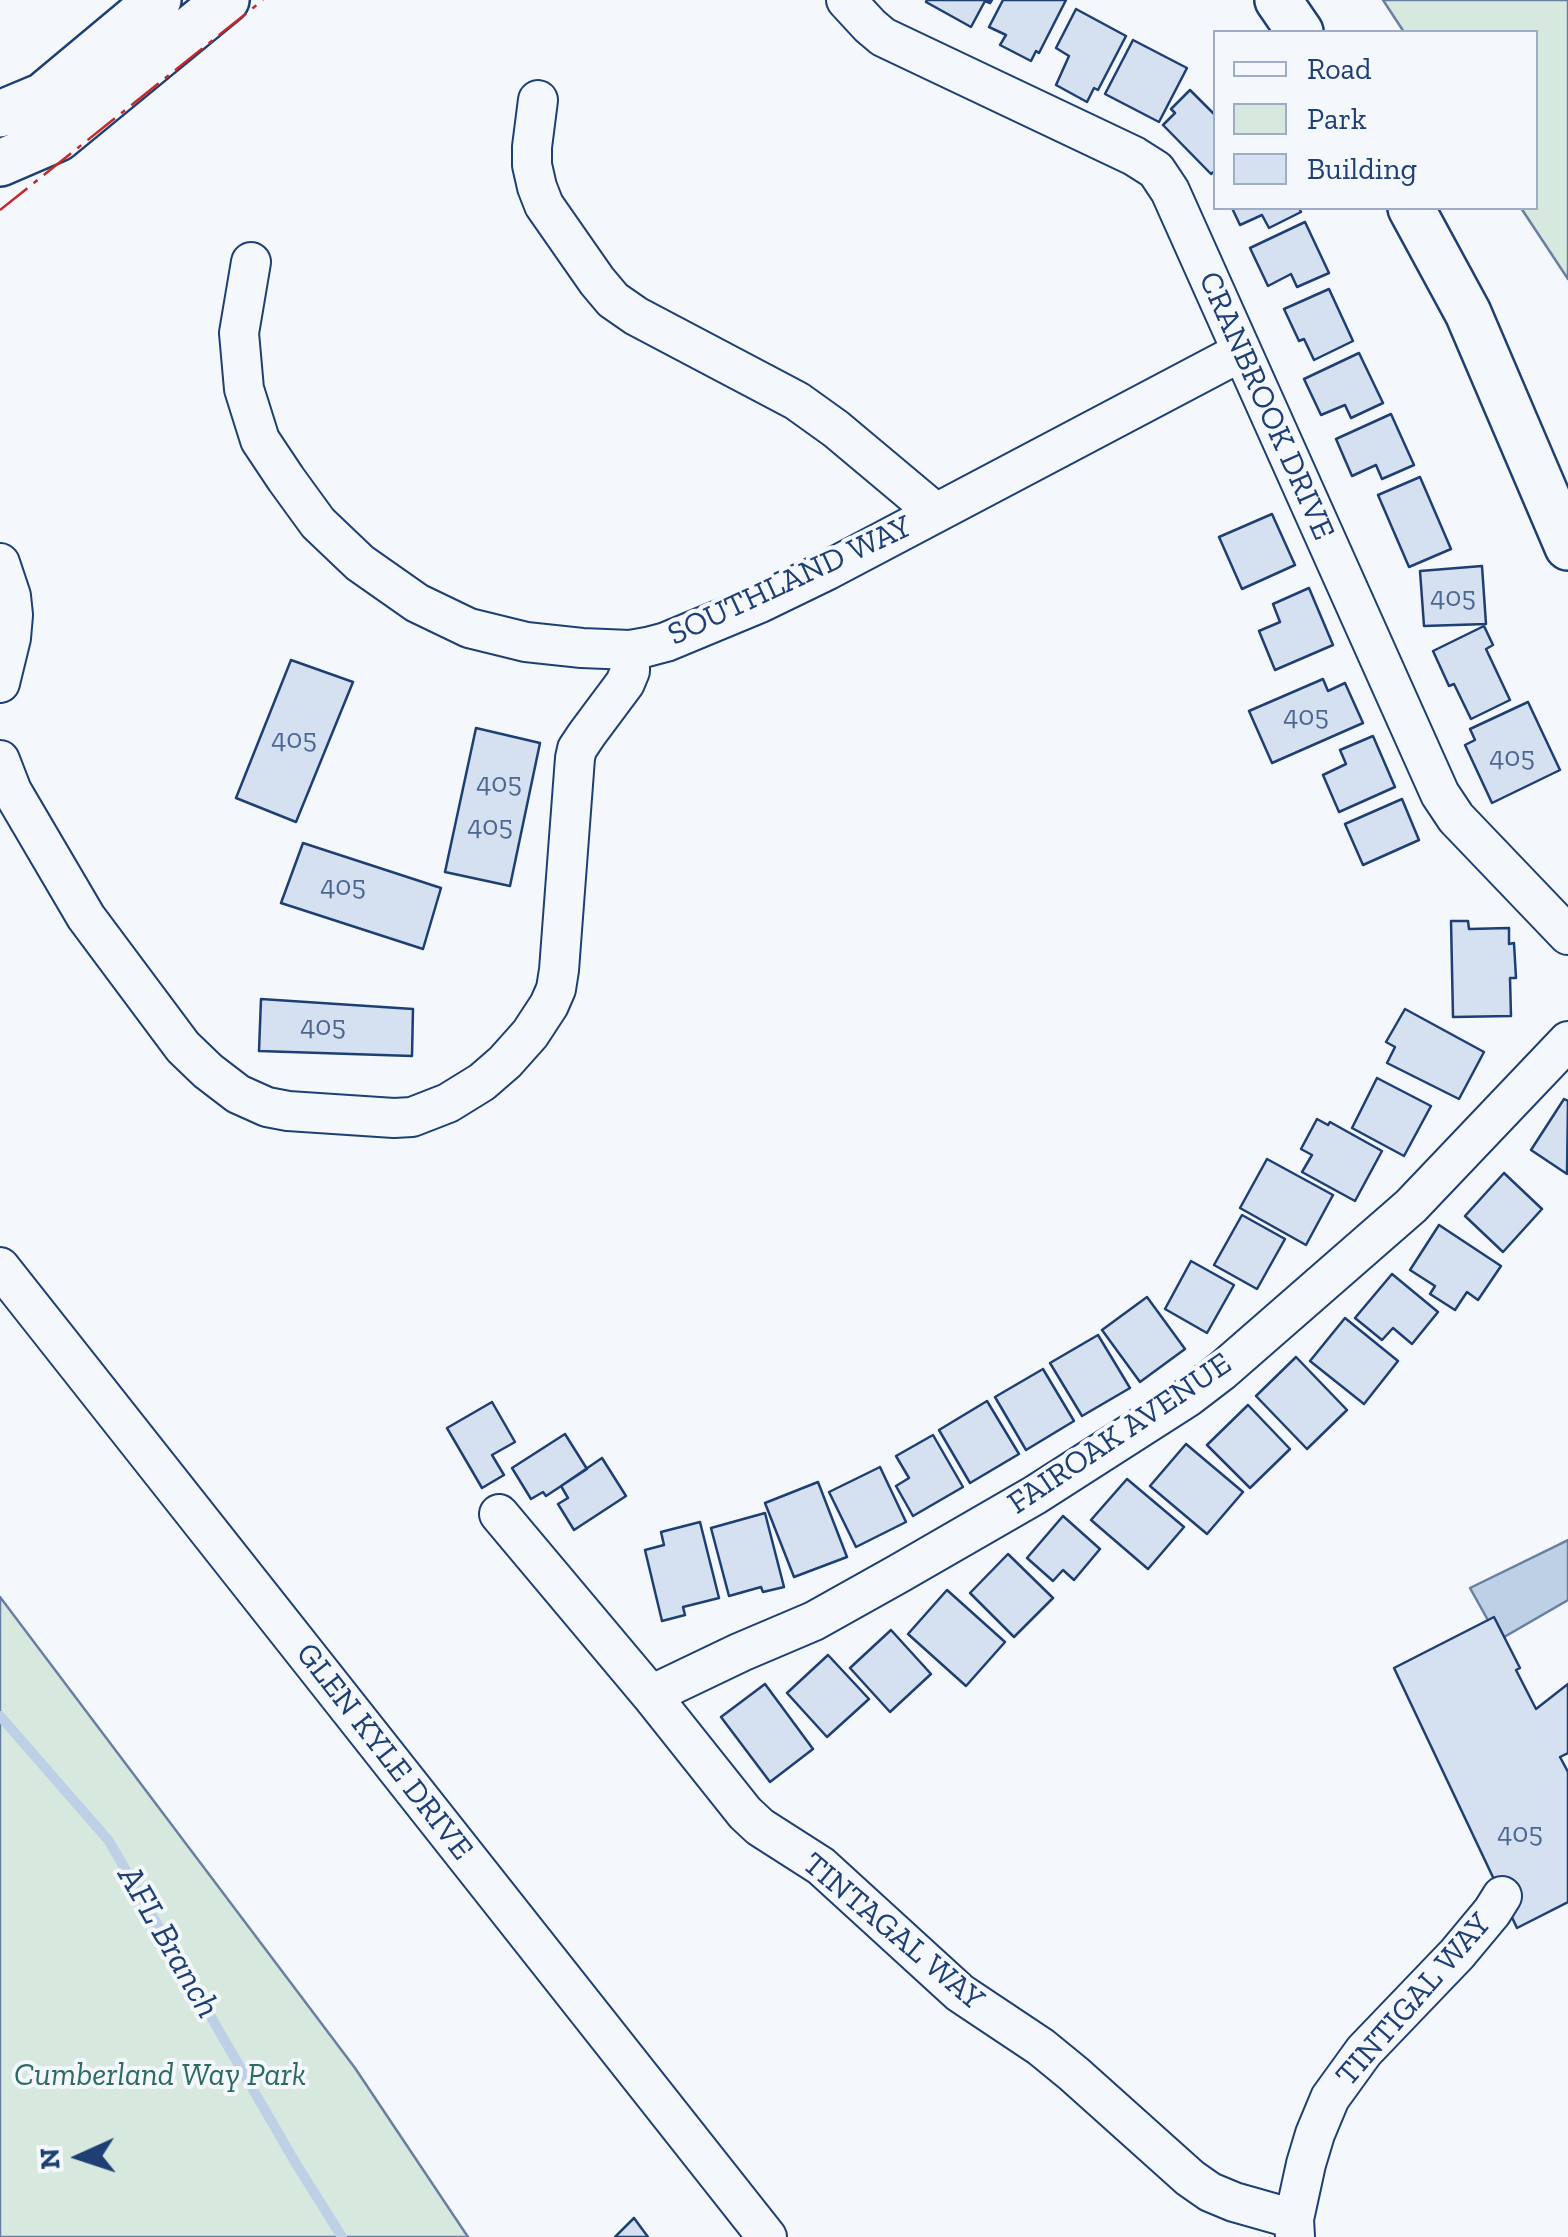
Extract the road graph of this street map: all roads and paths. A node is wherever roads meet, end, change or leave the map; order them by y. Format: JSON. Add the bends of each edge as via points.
{"nodes":[{"id":1,"x":158,"y":0,"type":"edge"},
{"id":2,"x":226,"y":0,"type":"edge"},
{"id":3,"x":846,"y":0,"type":"edge"},
{"id":4,"x":1278,"y":0,"type":"edge"},
{"id":5,"x":1299,"y":30,"type":"edge"},
{"id":6,"x":538,"y":100,"type":"dead end"},
{"id":7,"x":0,"y":114,"type":"edge"},
{"id":8,"x":0,"y":162,"type":"edge"},
{"id":9,"x":1412,"y":210,"type":"edge"},
{"id":10,"x":251,"y":262,"type":"dead end"},
{"id":11,"x":1241,"y":352,"type":"junction"},
{"id":12,"x":935,"y":512,"type":"junction"},
{"id":13,"x":1568,"y":548,"type":"edge"},
{"id":14,"x":0,"y":563,"type":"edge"},
{"id":15,"x":630,"y":650,"type":"junction"},
{"id":16,"x":0,"y":683,"type":"edge"},
{"id":17,"x":0,"y":760,"type":"edge"},
{"id":18,"x":1568,"y":935,"type":"edge"},
{"id":19,"x":1568,"y":1041,"type":"edge"},
{"id":20,"x":0,"y":1267,"type":"edge"},
{"id":21,"x":499,"y":1514,"type":"dead end"},
{"id":22,"x":651,"y":1695,"type":"junction"},
{"id":23,"x":1502,"y":1896,"type":"dead end"},
{"id":24,"x":1294,"y":2228,"type":"edge"},
{"id":25,"x":767,"y":2237,"type":"edge"}],
"edges":[{"from":1,"to":7,"type":"main road","via":[[43,96]]},
{"from":2,"to":8,"type":"main road","via":[[58,138]]},
{"from":3,"to":11,"type":"street","name":"CRANBROOK DRIVE","via":[[883,36],[1156,170]]},
{"from":4,"to":5,"type":"main road"},
{"from":6,"to":12,"type":"street","via":[[536,187],[614,300],[797,402]]},
{"from":9,"to":13,"type":"main road","via":[[1468,313]]},
{"from":10,"to":15,"type":"street","name":"SOUTHLAND WAY","via":[[239,333],[244,390],[260,440],[318,522],[374,573],[469,628],[526,642]]},
{"from":11,"to":12,"type":"street","name":"SOUTHLAND WAY"},
{"from":11,"to":18,"type":"street","name":"CRANBROOK DRIVE","via":[[1440,794]]},
{"from":12,"to":15,"type":"street","name":"SOUTHLAND WAY","via":[[760,603]]},
{"from":14,"to":16,"type":"street","via":[[14,615]]},
{"from":15,"to":17,"type":"street","via":[[626,683],[574,758],[560,970],[550,1006],[482,1082],[412,1117],[277,1109],[238,1094],[208,1071],[86,917]]},
{"from":19,"to":22,"type":"street","name":"FAIROAK AVENUE","via":[[1411,1206],[1188,1396],[1035,1495],[814,1621]]},
{"from":20,"to":25,"type":"street","name":"GLEN KYLE DRIVE"},
{"from":21,"to":22,"type":"street","name":"TINTAGAL WAY"},
{"from":22,"to":24,"type":"street","name":"TINTAGAL WAY","via":[[745,1813],[821,1866],[960,1993],[1041,2047],[1190,2178]]},
{"from":23,"to":24,"type":"street","name":"TINTIGAL WAY","via":[[1330,2098],[1306,2164]]}]}
